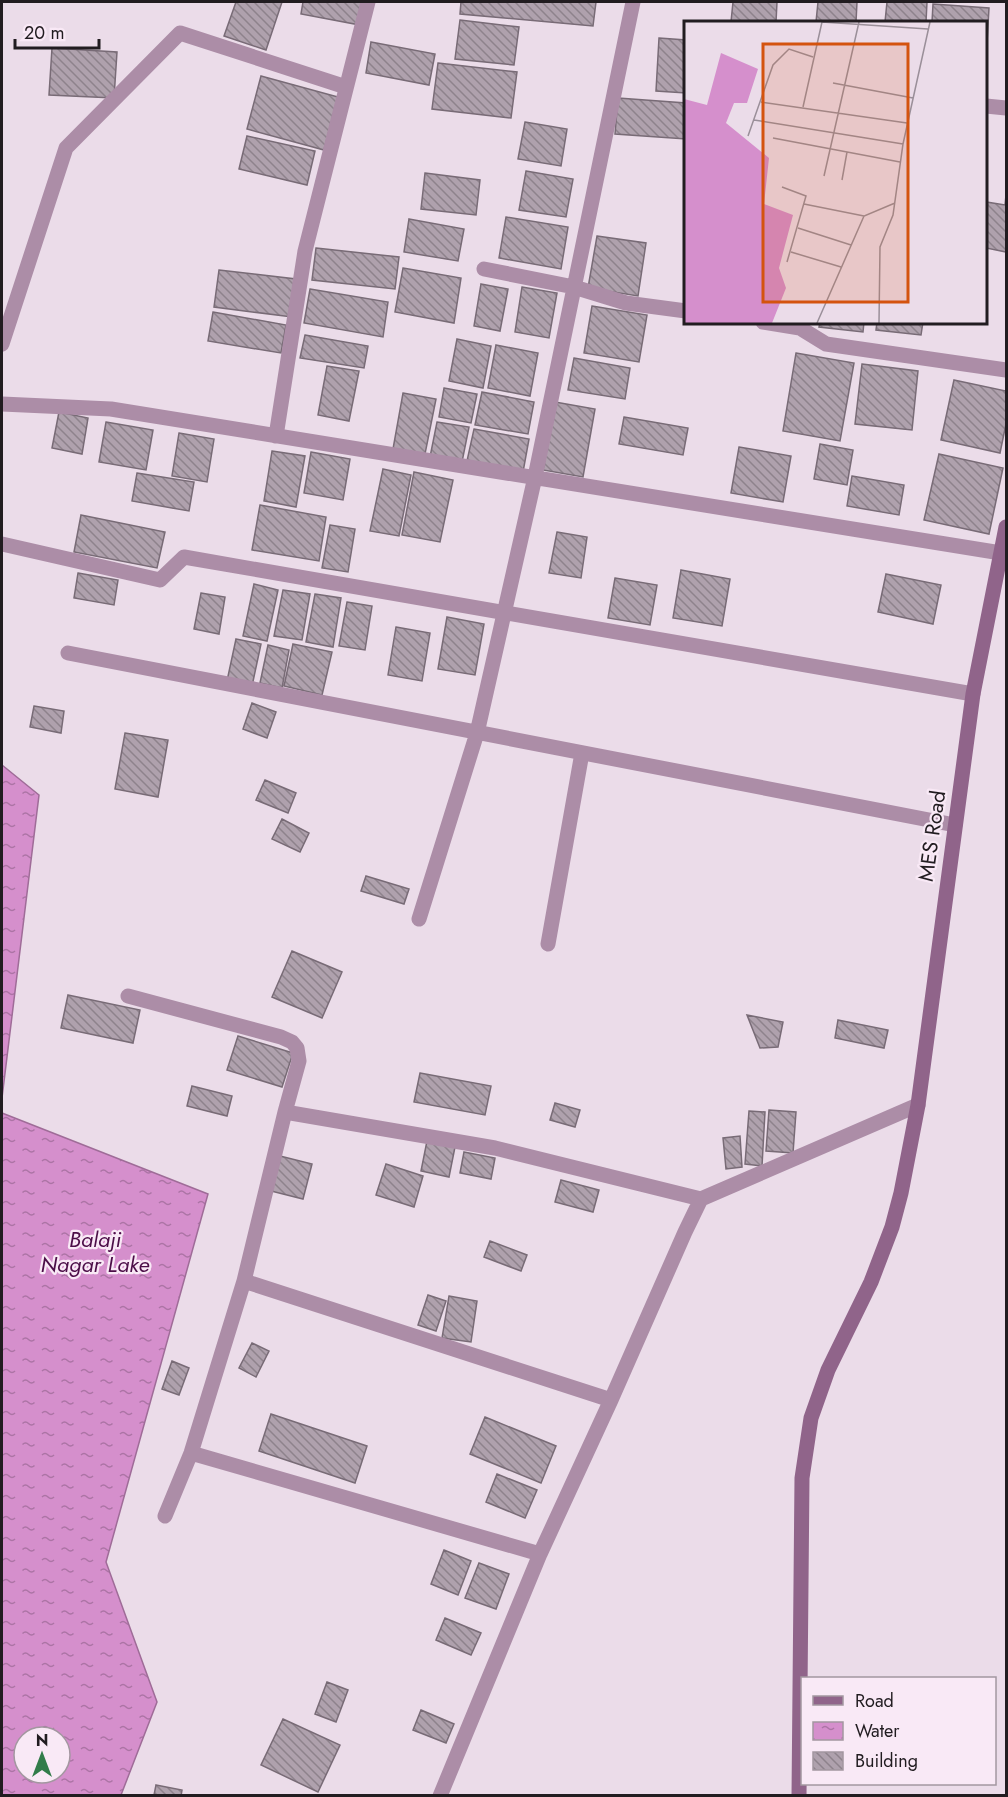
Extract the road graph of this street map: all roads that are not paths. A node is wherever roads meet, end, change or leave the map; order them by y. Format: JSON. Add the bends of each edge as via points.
{"nodes":[{"id":1,"x":368,"y":2,"type":"edge"},
{"id":2,"x":633,"y":2,"type":"edge"},
{"id":3,"x":346,"y":87,"type":"junction"},
{"id":4,"x":987,"y":106,"type":"edge"},
{"id":5,"x":1006,"y":108,"type":"edge"},
{"id":6,"x":484,"y":269,"type":"dead end"},
{"id":7,"x":574,"y":287,"type":"junction"},
{"id":8,"x":684,"y":311,"type":"edge"},
{"id":9,"x":775,"y":324,"type":"edge"},
{"id":10,"x":2,"y":344,"type":"edge"},
{"id":11,"x":1006,"y":370,"type":"edge"},
{"id":12,"x":2,"y":404,"type":"edge"},
{"id":13,"x":276,"y":436,"type":"junction"},
{"id":14,"x":535,"y":477,"type":"junction"},
{"id":15,"x":1006,"y":527,"type":"edge"},
{"id":16,"x":2,"y":544,"type":"edge"},
{"id":17,"x":1001,"y":553,"type":"junction"},
{"id":18,"x":504,"y":611,"type":"junction"},
{"id":19,"x":68,"y":653,"type":"dead end"},
{"id":20,"x":972,"y":694,"type":"junction"},
{"id":21,"x":477,"y":732,"type":"junction"},
{"id":22,"x":582,"y":753,"type":"junction"},
{"id":23,"x":955,"y":825,"type":"junction"},
{"id":24,"x":419,"y":919,"type":"dead end"},
{"id":25,"x":548,"y":944,"type":"dead end"},
{"id":26,"x":128,"y":996,"type":"dead end"},
{"id":27,"x":918,"y":1105,"type":"junction"},
{"id":28,"x":285,"y":1112,"type":"junction"},
{"id":29,"x":701,"y":1199,"type":"junction"},
{"id":30,"x":244,"y":1281,"type":"junction"},
{"id":31,"x":611,"y":1400,"type":"junction"},
{"id":32,"x":191,"y":1453,"type":"junction"},
{"id":33,"x":165,"y":1516,"type":"dead end"},
{"id":34,"x":540,"y":1554,"type":"junction"},
{"id":35,"x":440,"y":1796,"type":"edge"},
{"id":36,"x":799,"y":1796,"type":"edge"}],
"edges":[{"from":1,"to":3,"type":"street"},
{"from":2,"to":7,"type":"street"},
{"from":3,"to":10,"type":"street","via":[[180,33],[66,148]]},
{"from":3,"to":13,"type":"street","via":[[304,251]]},
{"from":4,"to":5,"type":"street"},
{"from":6,"to":7,"type":"street"},
{"from":7,"to":8,"type":"street","via":[[626,303]]},
{"from":7,"to":14,"type":"street"},
{"from":9,"to":11,"type":"street","via":[[800,328],[826,344]]},
{"from":12,"to":13,"type":"street","via":[[111,409]]},
{"from":13,"to":14,"type":"street"},
{"from":14,"to":17,"type":"street"},
{"from":14,"to":18,"type":"street"},
{"from":15,"to":17,"type":"street","name":"MES Road"},
{"from":16,"to":18,"type":"street","via":[[160,580],[184,557]]},
{"from":17,"to":20,"type":"street","name":"MES Road"},
{"from":18,"to":20,"type":"street"},
{"from":18,"to":21,"type":"street"},
{"from":19,"to":21,"type":"street"},
{"from":20,"to":23,"type":"street","name":"MES Road"},
{"from":21,"to":22,"type":"street"},
{"from":21,"to":24,"type":"street"},
{"from":22,"to":23,"type":"street"},
{"from":22,"to":25,"type":"street"},
{"from":23,"to":27,"type":"street","name":"MES Road"},
{"from":26,"to":28,"type":"street","via":[[292,1042],[299,1061]]},
{"from":27,"to":29,"type":"street"},
{"from":27,"to":36,"type":"street","name":"MES Road","via":[[892,1227],[871,1282],[828,1370],[811,1418],[802,1478]]},
{"from":28,"to":29,"type":"street","via":[[495,1148]]},
{"from":28,"to":30,"type":"street"},
{"from":29,"to":31,"type":"street"},
{"from":30,"to":31,"type":"street"},
{"from":30,"to":32,"type":"street"},
{"from":31,"to":34,"type":"street"},
{"from":32,"to":33,"type":"street"},
{"from":32,"to":34,"type":"street"},
{"from":34,"to":35,"type":"street"}]}
